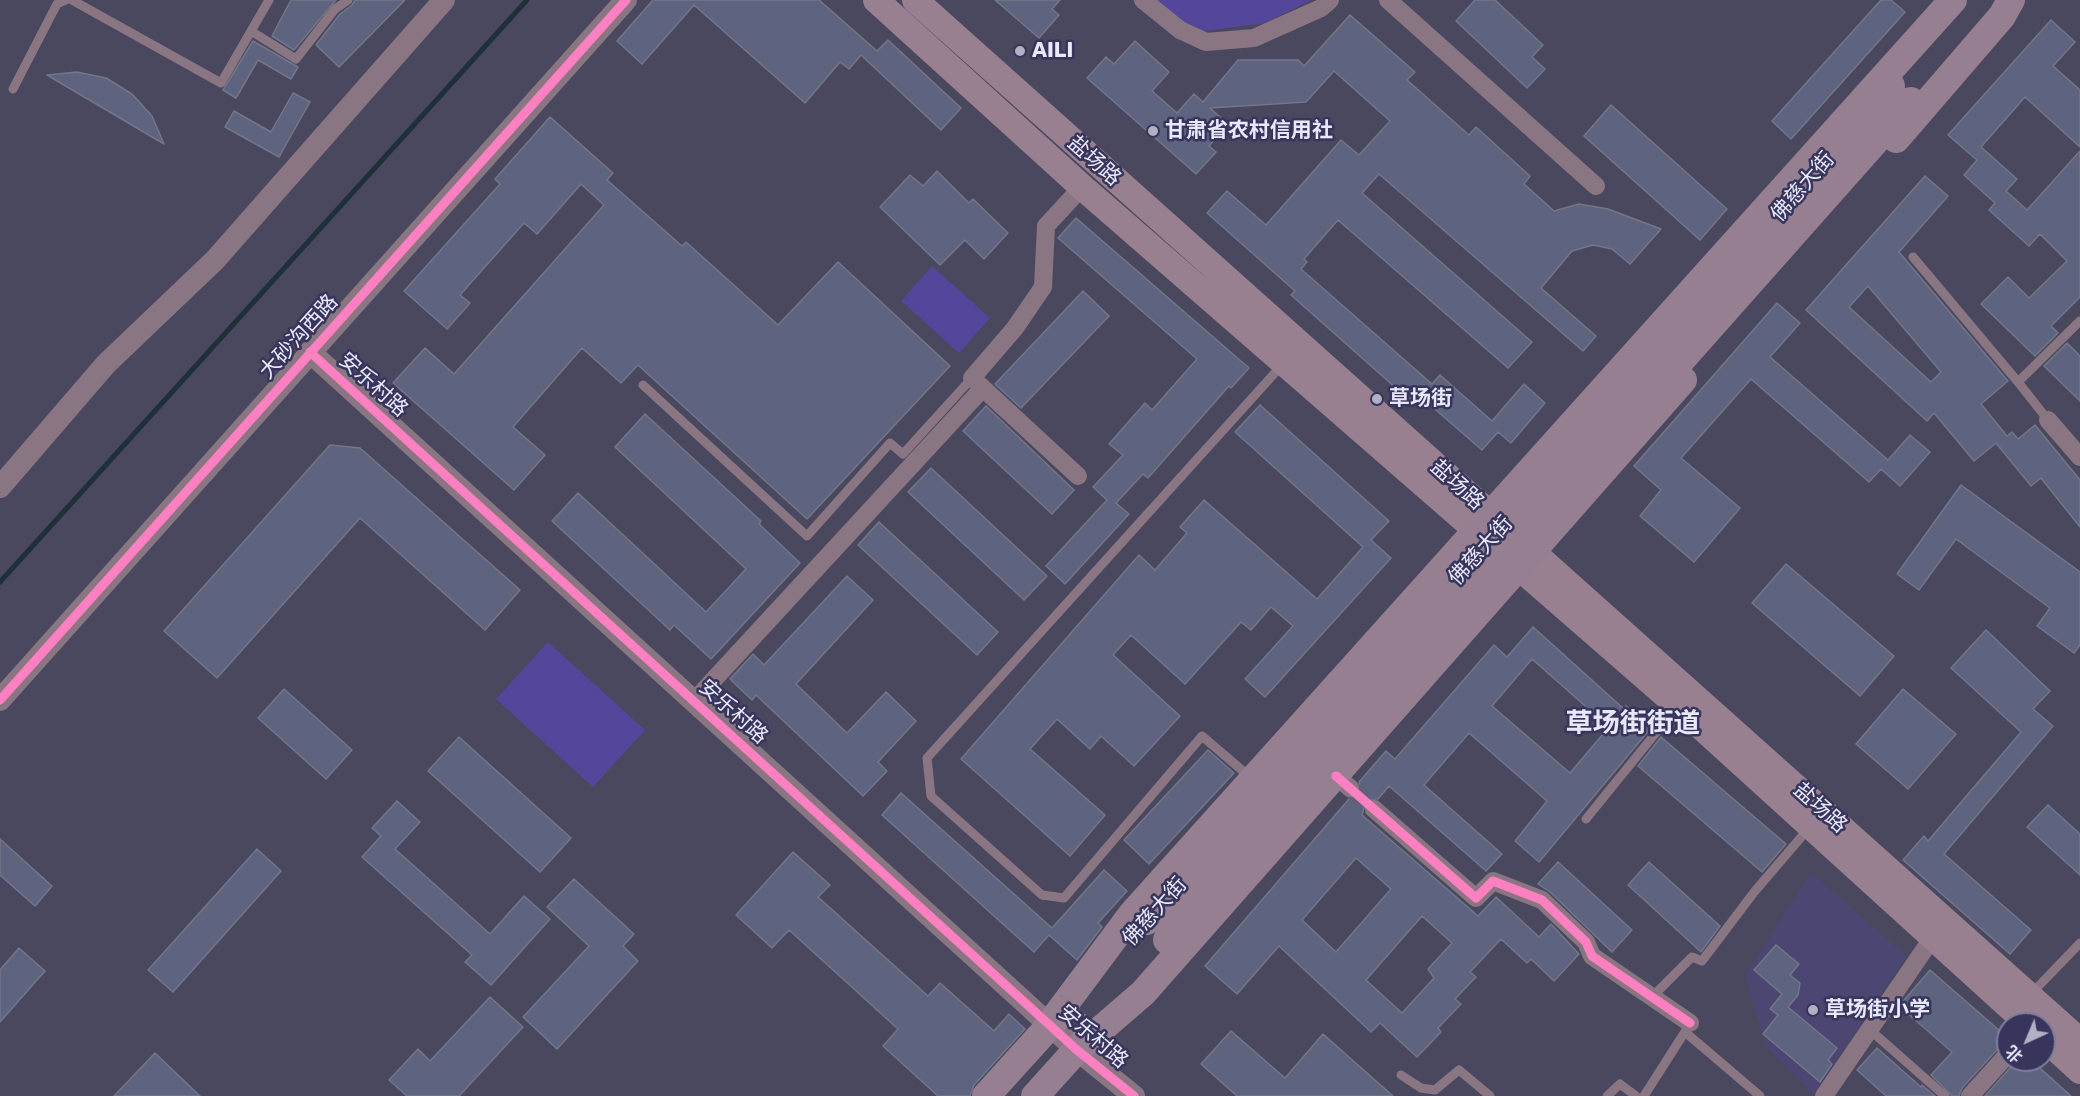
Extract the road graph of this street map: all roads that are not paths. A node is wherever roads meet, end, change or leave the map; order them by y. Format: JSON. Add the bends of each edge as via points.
{"nodes":[{"id":1,"x":66,"y":0,"type":"edge"},
{"id":2,"x":72,"y":0,"type":"edge"},
{"id":3,"x":269,"y":0,"type":"edge"},
{"id":4,"x":348,"y":0,"type":"edge"},
{"id":5,"x":444,"y":0,"type":"edge"},
{"id":6,"x":626,"y":0,"type":"edge"},
{"id":7,"x":876,"y":0,"type":"edge"},
{"id":8,"x":915,"y":0,"type":"edge"},
{"id":9,"x":1143,"y":0,"type":"edge"},
{"id":10,"x":1330,"y":0,"type":"edge"},
{"id":11,"x":1388,"y":0,"type":"edge"},
{"id":12,"x":1953,"y":0,"type":"edge"},
{"id":13,"x":1969,"y":0,"type":"edge"},
{"id":14,"x":2000,"y":0,"type":"edge"},
{"id":15,"x":2011,"y":0,"type":"edge"},
{"id":16,"x":251,"y":31,"type":"junction"},
{"id":17,"x":13,"y":89,"type":"dead end"},
{"id":18,"x":1901,"y":93,"type":"junction"},
{"id":19,"x":1596,"y":186,"type":"dead end"},
{"id":20,"x":1082,"y":187,"type":"junction"},
{"id":21,"x":1913,"y":257,"type":"dead end"},
{"id":22,"x":2080,"y":321,"type":"edge"},
{"id":23,"x":310,"y":352,"type":"junction"},
{"id":24,"x":1284,"y":363,"type":"junction"},
{"id":25,"x":2018,"y":382,"type":"junction"},
{"id":26,"x":977,"y":383,"type":"junction"},
{"id":27,"x":643,"y":385,"type":"dead end"},
{"id":28,"x":2048,"y":420,"type":"joint"},
{"id":29,"x":2080,"y":457,"type":"edge"},
{"id":30,"x":1078,"y":476,"type":"dead end"},
{"id":31,"x":0,"y":487,"type":"edge"},
{"id":32,"x":1483,"y":522,"type":"junction"},
{"id":33,"x":1527,"y":559,"type":"junction"},
{"id":34,"x":0,"y":700,"type":"edge"},
{"id":35,"x":694,"y":701,"type":"junction"},
{"id":36,"x":1678,"y":706,"type":"junction"},
{"id":37,"x":1252,"y":779,"type":"junction"},
{"id":38,"x":1374,"y":809,"type":"tunnel mouth"},
{"id":39,"x":1586,"y":819,"type":"dead end"},
{"id":40,"x":1810,"y":826,"type":"junction"},
{"id":41,"x":1157,"y":931,"type":"junction"},
{"id":42,"x":1933,"y":937,"type":"junction"},
{"id":43,"x":2080,"y":943,"type":"edge"},
{"id":44,"x":2029,"y":995,"type":"junction"},
{"id":45,"x":1652,"y":997,"type":"junction"},
{"id":46,"x":2015,"y":1012,"type":"edge"},
{"id":47,"x":1050,"y":1024,"type":"junction"},
{"id":48,"x":1687,"y":1028,"type":"junction"},
{"id":49,"x":1869,"y":1029,"type":"junction"},
{"id":50,"x":2080,"y":1041,"type":"edge"},
{"id":51,"x":2056,"y":1049,"type":"edge"},
{"id":52,"x":1077,"y":1050,"type":"junction"},
{"id":53,"x":1996,"y":1067,"type":"edge"},
{"id":54,"x":2080,"y":1071,"type":"edge"},
{"id":55,"x":1401,"y":1075,"type":"dead end"},
{"id":56,"x":986,"y":1096,"type":"edge"},
{"id":57,"x":1035,"y":1096,"type":"edge"},
{"id":58,"x":1134,"y":1096,"type":"edge"},
{"id":59,"x":1490,"y":1096,"type":"edge"},
{"id":60,"x":1607,"y":1096,"type":"edge"},
{"id":61,"x":1636,"y":1096,"type":"edge"},
{"id":62,"x":1644,"y":1096,"type":"edge"},
{"id":63,"x":1760,"y":1096,"type":"edge"},
{"id":64,"x":1824,"y":1096,"type":"edge"},
{"id":65,"x":1945,"y":1096,"type":"edge"},
{"id":66,"x":1970,"y":1096,"type":"edge"}],
"edges":[{"from":1,"to":17,"type":"lane","via":[[57,4]]},
{"from":2,"to":16,"type":"lane","via":[[221,83]]},
{"from":3,"to":16,"type":"lane"},
{"from":4,"to":16,"type":"lane","via":[[335,9],[296,59]]},
{"from":5,"to":31,"type":"street","via":[[215,260],[106,364]]},
{"from":6,"to":23,"type":"street","name":"大砂沟西路"},
{"from":7,"to":20,"type":"main road","name":"盐场路"},
{"from":8,"to":32,"type":"main road","name":"盐场路"},
{"from":9,"to":10,"type":"street","via":[[1180,30],[1206,42],[1254,38],[1321,8]]},
{"from":11,"to":19,"type":"street"},
{"from":12,"to":32,"type":"main road"},
{"from":13,"to":18,"type":"main road","name":"佛慈大街"},
{"from":14,"to":18,"type":"main road","name":"佛慈大街"},
{"from":15,"to":33,"type":"main road","via":[[2002,16],[1922,110]]},
{"from":18,"to":41,"type":"main road","name":"佛慈大街","bridge":true},
{"from":20,"to":24,"type":"main road","name":"盐场路"},
{"from":20,"to":26,"type":"street","via":[[1046,226],[1044,287]]},
{"from":21,"to":25,"type":"lane"},
{"from":22,"to":25,"type":"lane"},
{"from":23,"to":34,"type":"street","name":"大砂沟西路"},
{"from":23,"to":35,"type":"street","name":"安乐村路"},
{"from":24,"to":32,"type":"main road","name":"盐场路"},
{"from":24,"to":37,"type":"lane","via":[[927,758],[931,796],[1042,895],[1064,898],[1202,736]]},
{"from":25,"to":28,"type":"lane"},
{"from":26,"to":27,"type":"lane","via":[[903,454],[890,443],[807,536]]},
{"from":26,"to":30,"type":"street"},
{"from":26,"to":35,"type":"street"},
{"from":28,"to":29,"type":"street"},
{"from":32,"to":33,"type":"main road","name":"盐场路"},
{"from":32,"to":37,"type":"main road"},
{"from":33,"to":36,"type":"main road","name":"盐场路"},
{"from":33,"to":44,"type":"main road","name":"盐场路"},
{"from":33,"to":52,"type":"main road","via":[[1343,782],[1143,993]]},
{"from":35,"to":47,"type":"street","name":"安乐村路"},
{"from":36,"to":39,"type":"lane"},
{"from":36,"to":40,"type":"main road","name":"盐场路"},
{"from":37,"to":47,"type":"main road","via":[[1113,937]]},
{"from":38,"to":45,"type":"street","via":[[1476,897],[1493,881],[1542,900],[1586,942],[1592,956]]},
{"from":40,"to":42,"type":"main road","name":"盐场路"},
{"from":40,"to":45,"type":"lane","via":[[1702,962],[1692,957]]},
{"from":41,"to":47,"type":"main road","name":"佛慈大街"},
{"from":41,"to":52,"type":"main road","name":"佛慈大街"},
{"from":42,"to":46,"type":"main road","name":"盐场路"},
{"from":42,"to":49,"type":"street"},
{"from":43,"to":44,"type":"lane"},
{"from":44,"to":50,"type":"main road","name":"盐场路"},
{"from":45,"to":48,"type":"street"},
{"from":47,"to":52,"type":"street","name":"安乐村路"},
{"from":47,"to":56,"type":"main road","name":"佛慈大街"},
{"from":48,"to":62,"type":"lane"},
{"from":48,"to":63,"type":"lane"},
{"from":49,"to":64,"type":"street"},
{"from":49,"to":65,"type":"lane"},
{"from":51,"to":54,"type":"main road"},
{"from":52,"to":57,"type":"main road","name":"佛慈大街"},
{"from":52,"to":58,"type":"street","name":"安乐村路"},
{"from":53,"to":66,"type":"street"},
{"from":55,"to":59,"type":"lane","via":[[1421,1089],[1435,1090],[1459,1070]]},
{"from":60,"to":61,"type":"lane","via":[[1620,1084]]}]}
